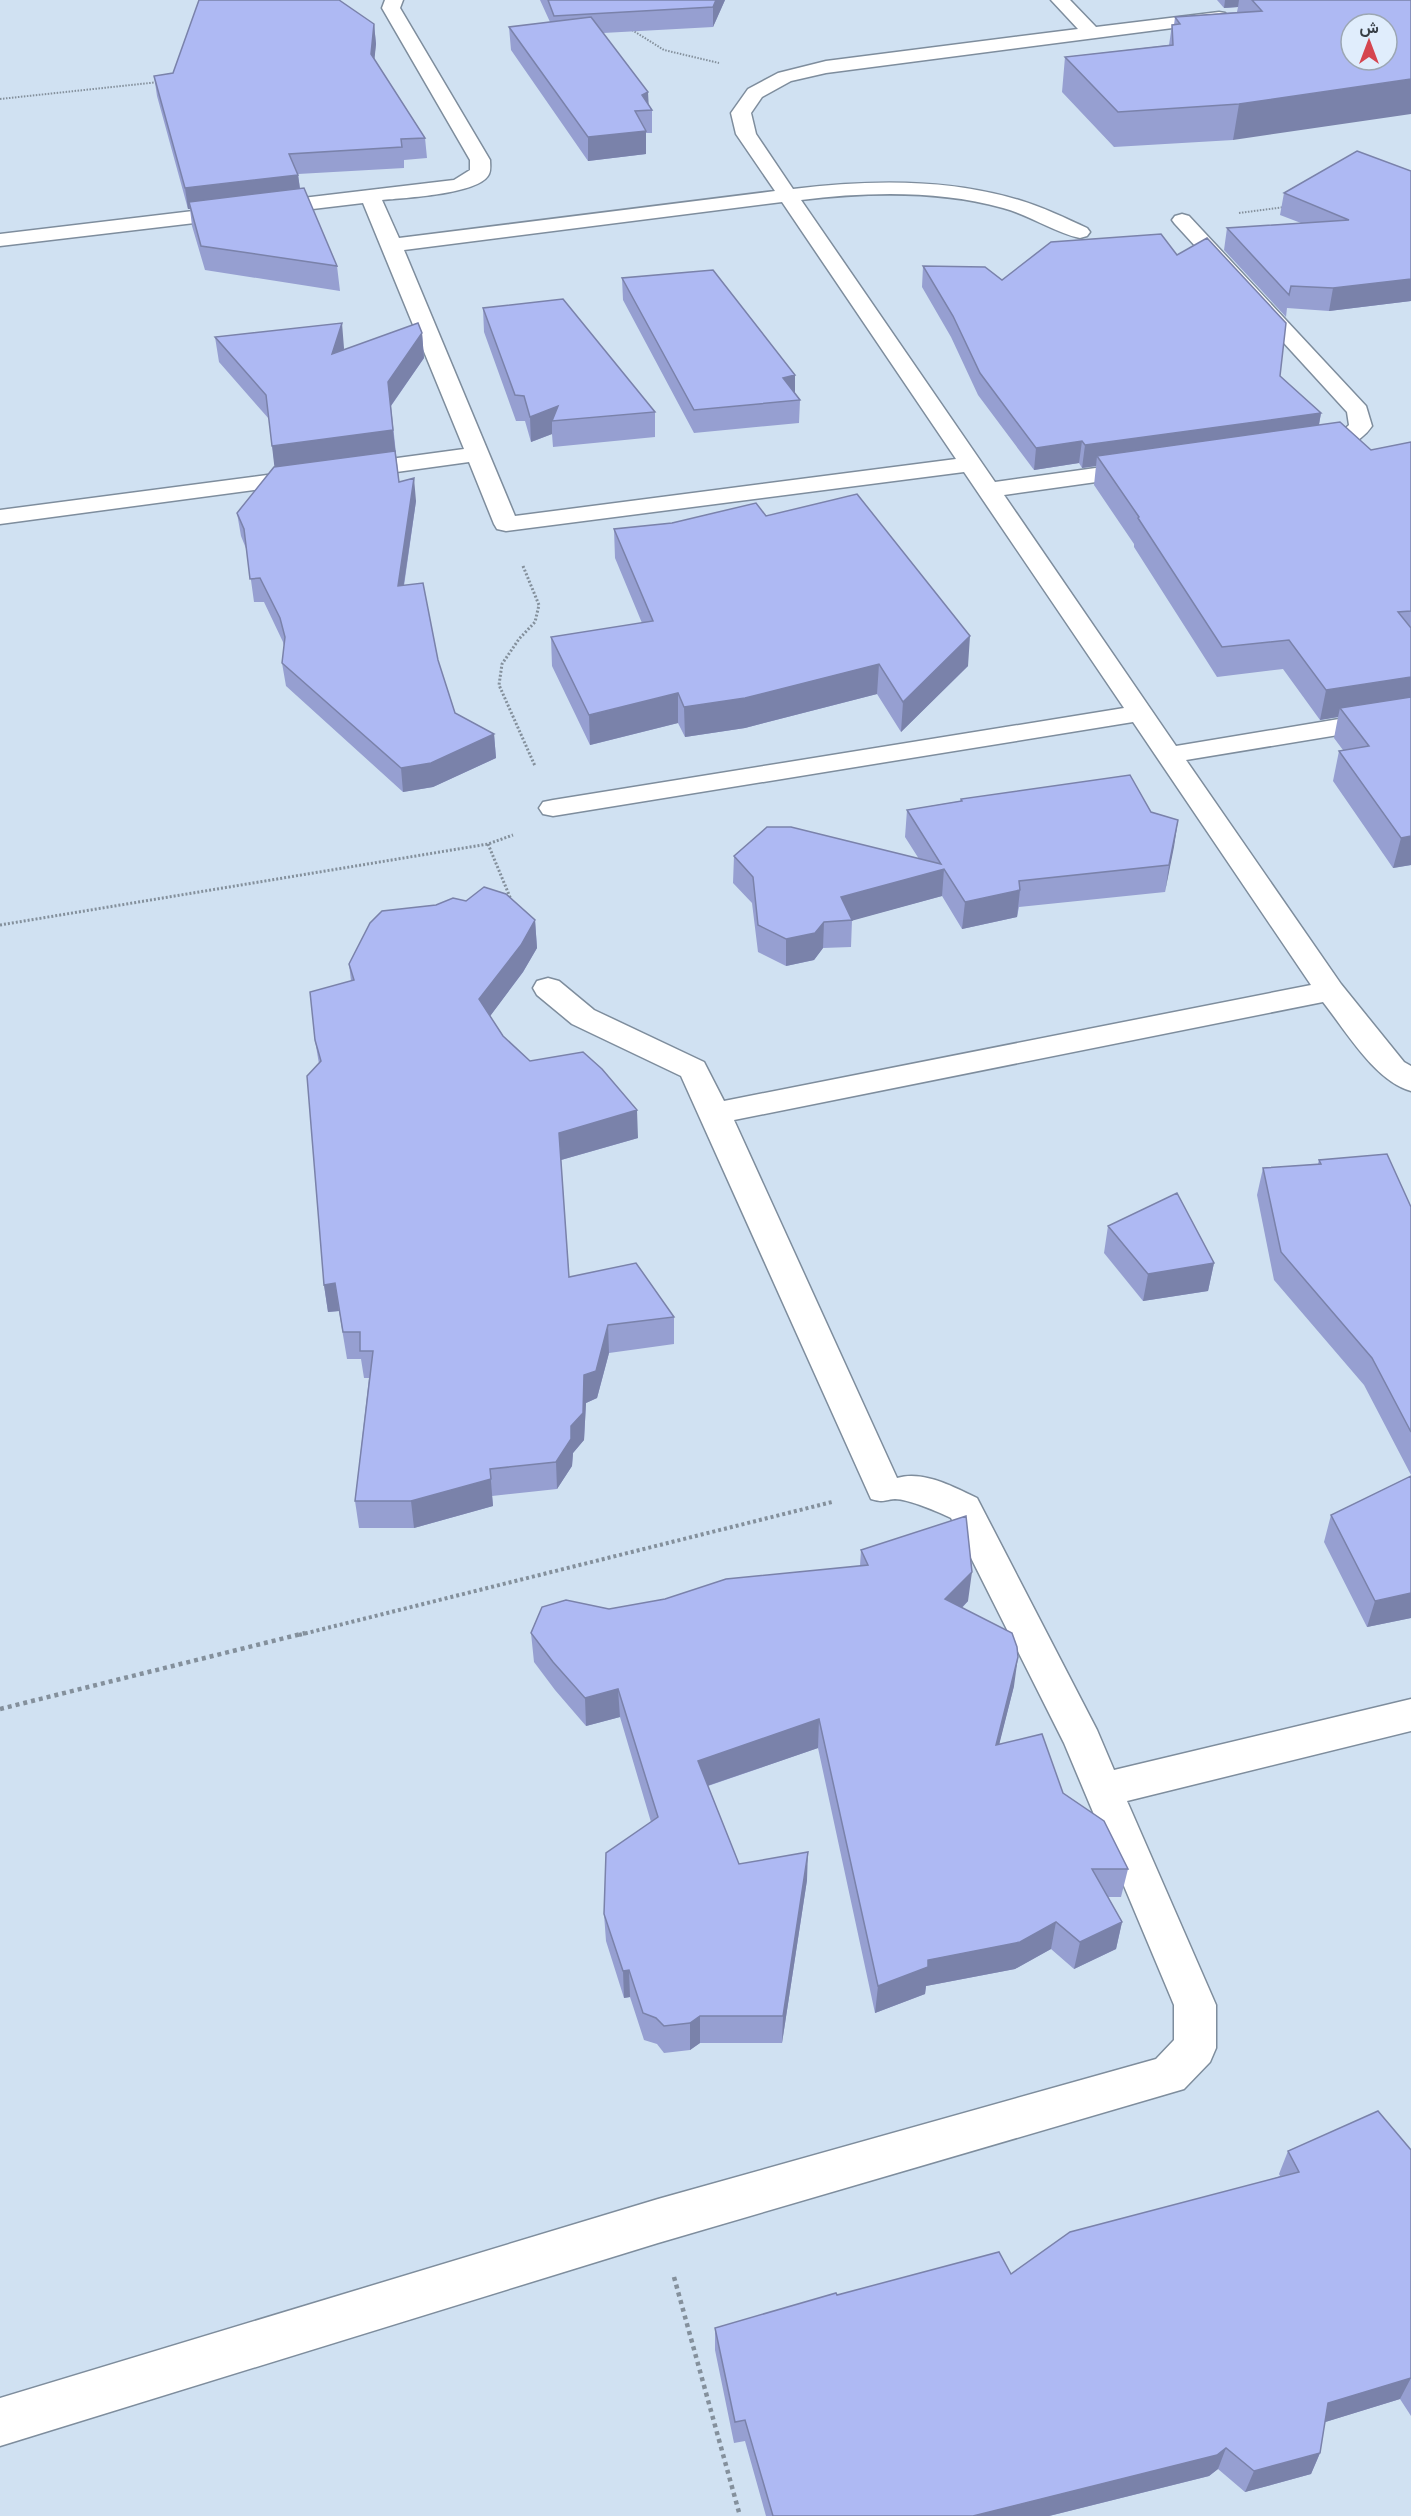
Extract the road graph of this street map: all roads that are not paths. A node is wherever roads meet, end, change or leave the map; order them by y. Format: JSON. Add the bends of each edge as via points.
{"nodes":[{"id":1,"x":393,"y":0,"type":"edge"},
{"id":2,"x":1060,"y":0,"type":"edge"},
{"id":3,"x":1245,"y":14,"type":"edge"},
{"id":4,"x":1090,"y":32,"type":"junction"},
{"id":5,"x":787,"y":195,"type":"junction"},
{"id":6,"x":370,"y":196,"type":"junction"},
{"id":7,"x":1182,"y":220,"type":"road end"},
{"id":8,"x":1080,"y":232,"type":"dead end"},
{"id":9,"x":0,"y":240,"type":"edge"},
{"id":10,"x":392,"y":245,"type":"junction"},
{"id":11,"x":1288,"y":448,"type":"edge"},
{"id":12,"x":477,"y":454,"type":"junction"},
{"id":13,"x":970,"y":464,"type":"junction"},
{"id":14,"x":1161,"y":466,"type":"edge"},
{"id":15,"x":988,"y":490,"type":"junction"},
{"id":16,"x":0,"y":517,"type":"edge"},
{"id":17,"x":1140,"y":713,"type":"junction"},
{"id":18,"x":1411,"y":715,"type":"edge"},
{"id":19,"x":1168,"y":755,"type":"junction"},
{"id":20,"x":553,"y":808,"type":"road end"},
{"id":21,"x":548,"y":988,"type":"dead end"},
{"id":22,"x":1330,"y":991,"type":"junction"},
{"id":23,"x":1411,"y":1081,"type":"edge"},
{"id":24,"x":715,"y":1113,"type":"junction"},
{"id":25,"x":1411,"y":1715,"type":"edge"},
{"id":26,"x":1102,"y":1790,"type":"junction"},
{"id":27,"x":0,"y":2422,"type":"edge"}],
"edges":[{"from":1,"to":6,"type":"street","via":[[391,8],[480,160],[480,173],[459,185]]},
{"from":2,"to":4,"type":"street"},
{"from":3,"to":4,"type":"street"},
{"from":4,"to":5,"type":"street","via":[[826,67],[785,77],[756,93],[741,113],[746,134]]},
{"from":5,"to":8,"type":"street","via":[[849,188],[912,188],[975,195],[1032,210]]},
{"from":5,"to":10,"type":"street"},
{"from":5,"to":13,"type":"street"},
{"from":6,"to":9,"type":"street"},
{"from":6,"to":10,"type":"street"},
{"from":7,"to":11,"type":"street","via":[[1358,411],[1361,426],[1346,441]]},
{"from":10,"to":12,"type":"street"},
{"from":12,"to":13,"type":"street","via":[[506,524]]},
{"from":12,"to":16,"type":"street"},
{"from":13,"to":15,"type":"street"},
{"from":14,"to":15,"type":"street"},
{"from":15,"to":17,"type":"street"},
{"from":17,"to":19,"type":"street"},
{"from":17,"to":20,"type":"street"},
{"from":18,"to":19,"type":"street"},
{"from":19,"to":22,"type":"street"},
{"from":21,"to":24,"type":"street","via":[[583,1017],[693,1069]]},
{"from":22,"to":23,"type":"street","via":[[1393,1069]]},
{"from":22,"to":24,"type":"street"},
{"from":24,"to":26,"type":"street","via":[[895,1489],[938,1494],[964,1508],[1083,1743]]},
{"from":25,"to":26,"type":"street"},
{"from":26,"to":27,"type":"street","via":[[1195,2005],[1195,2048],[1169,2075],[658,2221]]}]}
